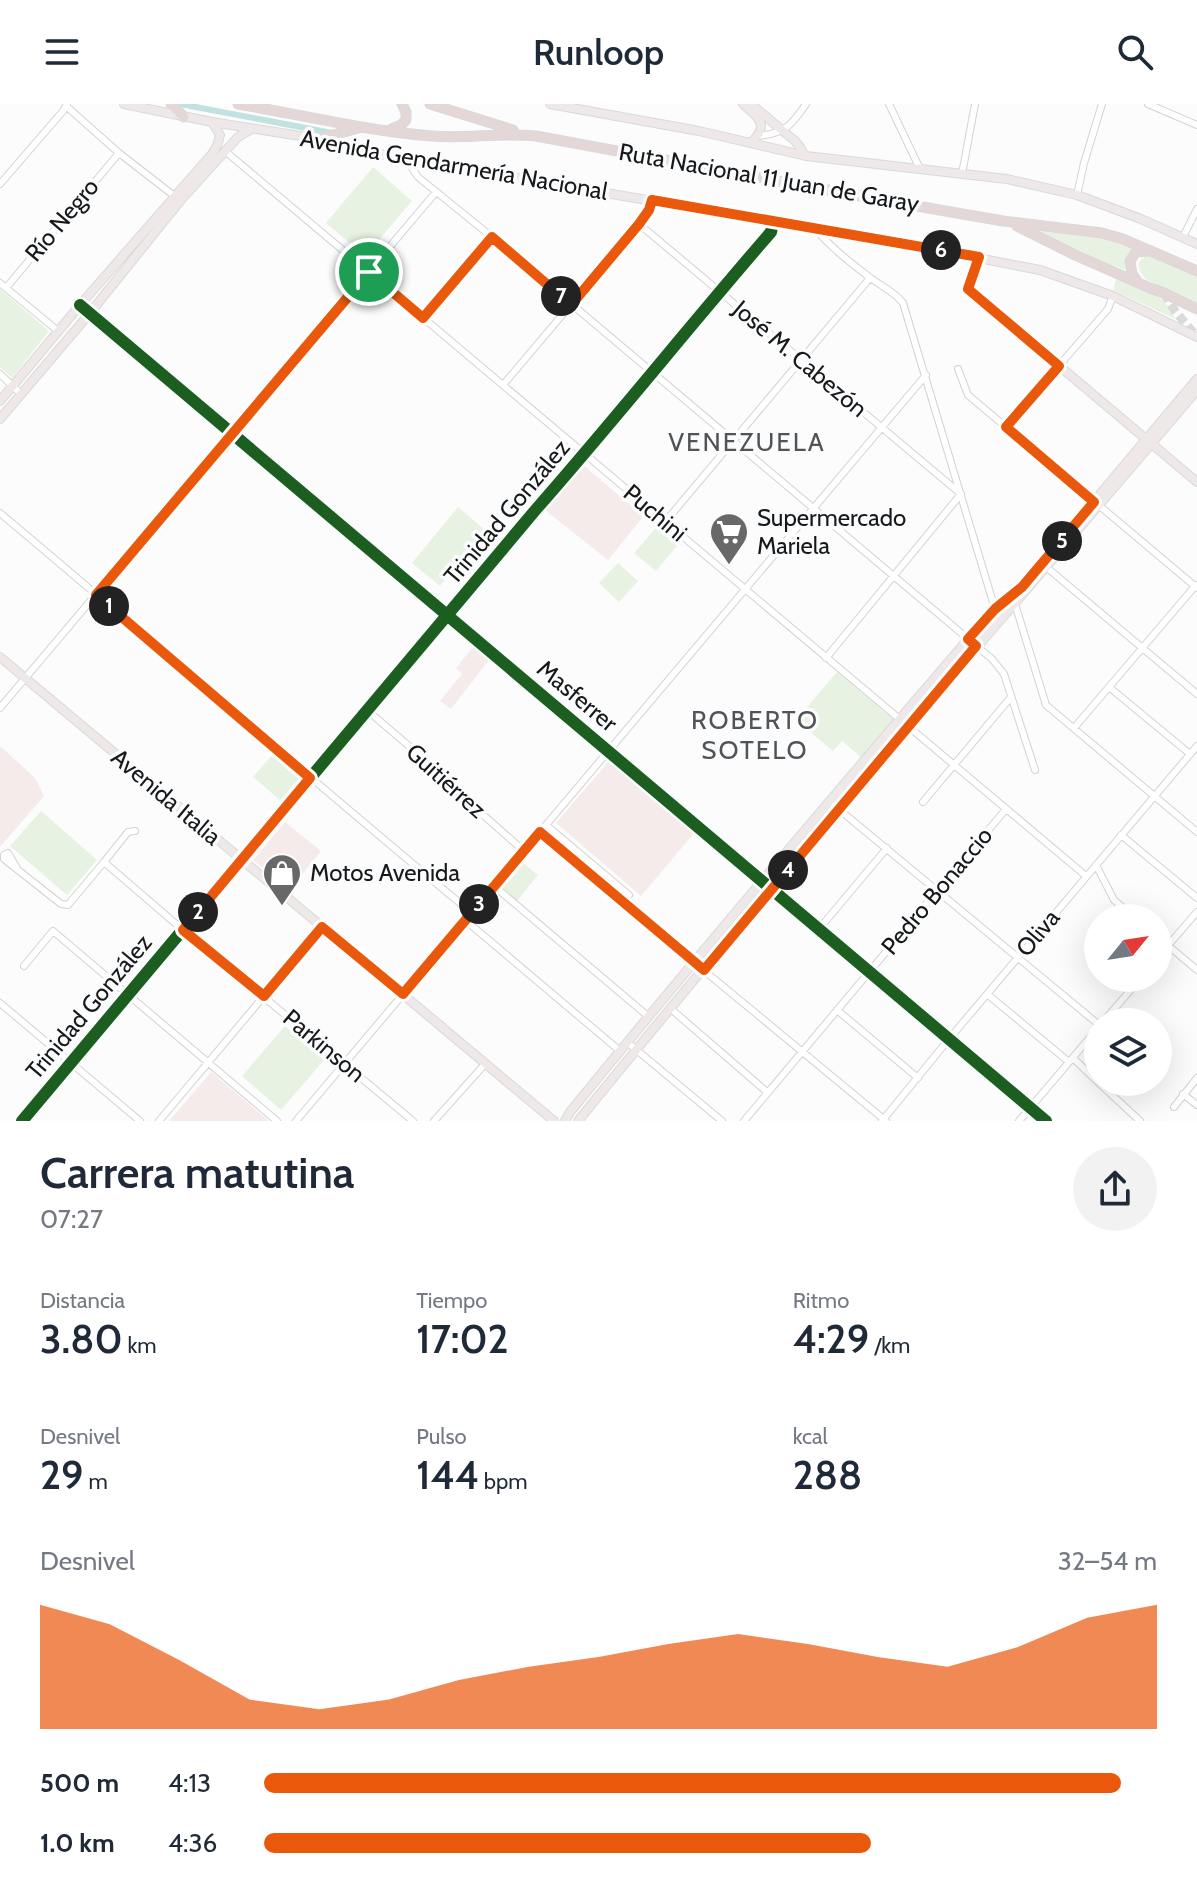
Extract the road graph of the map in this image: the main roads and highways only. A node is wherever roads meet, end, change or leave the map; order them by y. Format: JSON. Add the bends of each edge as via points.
{"nodes":[{"id":1,"x":124,"y":104,"type":"edge"},
{"id":2,"x":171,"y":104,"type":"edge"},
{"id":3,"x":238,"y":104,"type":"edge"},
{"id":4,"x":402,"y":104,"type":"edge"},
{"id":5,"x":430,"y":104,"type":"edge"},
{"id":6,"x":550,"y":104,"type":"edge"},
{"id":7,"x":743,"y":104,"type":"edge"},
{"id":8,"x":751,"y":104,"type":"edge"},
{"id":9,"x":184,"y":117,"type":"junction"},
{"id":10,"x":212,"y":122,"type":"junction"},
{"id":11,"x":364,"y":126,"type":"junction"},
{"id":12,"x":252,"y":129,"type":"junction"},
{"id":13,"x":388,"y":130,"type":"junction"},
{"id":14,"x":536,"y":136,"type":"junction"},
{"id":15,"x":319,"y":139,"type":"junction"},
{"id":16,"x":750,"y":143,"type":"junction"},
{"id":17,"x":804,"y":155,"type":"junction"},
{"id":18,"x":177,"y":198,"type":"junction"},
{"id":19,"x":1003,"y":221,"type":"junction"},
{"id":20,"x":1197,"y":244,"type":"edge"},
{"id":21,"x":1151,"y":251,"type":"junction"},
{"id":22,"x":979,"y":257,"type":"junction"},
{"id":23,"x":1197,"y":268,"type":"edge"},
{"id":24,"x":1141,"y":284,"type":"junction"},
{"id":25,"x":1197,"y":309,"type":"edge"},
{"id":26,"x":1197,"y":337,"type":"edge"},
{"id":27,"x":1197,"y":379,"type":"edge"},
{"id":28,"x":1197,"y":390,"type":"edge"},
{"id":29,"x":0,"y":401,"type":"edge"},
{"id":30,"x":0,"y":419,"type":"edge"},
{"id":31,"x":1149,"y":442,"type":"junction"},
{"id":32,"x":1197,"y":482,"type":"edge"},
{"id":33,"x":1045,"y":566,"type":"junction"},
{"id":34,"x":0,"y":657,"type":"edge"},
{"id":35,"x":554,"y":1121,"type":"edge"},
{"id":36,"x":565,"y":1121,"type":"edge"},
{"id":37,"x":578,"y":1121,"type":"edge"}],
"edges":[{"from":1,"to":9,"type":"main road","name":"Avenida Gendarmería Nacional"},
{"from":2,"to":9,"type":"highway"},
{"from":3,"to":11,"type":"highway","name":"Ruta Nacional 11 Juan de Garay"},
{"from":4,"to":13,"type":"highway","via":[[406,120]]},
{"from":5,"to":14,"type":"highway","name":"Ruta Nacional 11 Juan de Garay"},
{"from":6,"to":16,"type":"main road"},
{"from":7,"to":16,"type":"main road","via":[[758,117],[762,129]]},
{"from":8,"to":17,"type":"main road"},
{"from":9,"to":10,"type":"main road","name":"Avenida Gendarmería Nacional"},
{"from":10,"to":12,"type":"main road","name":"Avenida Gendarmería Nacional"},
{"from":10,"to":18,"type":"main road","via":[[220,135],[217,146]]},
{"from":11,"to":13,"type":"highway","name":"Ruta Nacional 11 Juan de Garay"},
{"from":11,"to":15,"type":"highway"},
{"from":12,"to":15,"type":"main road","name":"Avenida Gendarmería Nacional"},
{"from":12,"to":18,"type":"main road"},
{"from":13,"to":14,"type":"highway","name":"Ruta Nacional 11 Juan de Garay","via":[[459,138]]},
{"from":14,"to":19,"type":"highway","name":"Ruta Nacional 11 Juan de Garay"},
{"from":15,"to":22,"type":"main road","name":"Avenida Gendarmería Nacional","via":[[406,159]]},
{"from":16,"to":17,"type":"main road"},
{"from":17,"to":20,"type":"main road","via":[[1007,179],[1077,195]]},
{"from":18,"to":29,"type":"main road"},
{"from":18,"to":30,"type":"main road"},
{"from":19,"to":21,"type":"highway","name":"Ruta Nacional 11 Juan de Garay","via":[[1102,233]]},
{"from":19,"to":24,"type":"highway","name":"Ruta Nacional 11 Juan de Garay"},
{"from":21,"to":23,"type":"highway","name":"Ruta Nacional 11 Juan de Garay"},
{"from":21,"to":24,"type":"highway","via":[[1136,252],[1130,261]]},
{"from":22,"to":26,"type":"main road","name":"Avenida Gendarmería Nacional","via":[[1040,270],[1113,296]]},
{"from":22,"to":31,"type":"main road","via":[[968,289]]},
{"from":24,"to":25,"type":"highway","name":"Ruta Nacional 11 Juan de Garay"},
{"from":27,"to":31,"type":"main road"},
{"from":28,"to":31,"type":"main road"},
{"from":31,"to":32,"type":"main road"},
{"from":31,"to":33,"type":"main road"},
{"from":33,"to":36,"type":"main road","via":[[968,639]]},
{"from":33,"to":37,"type":"main road"},
{"from":34,"to":35,"type":"main road","name":"Avenida Italia"}]}
